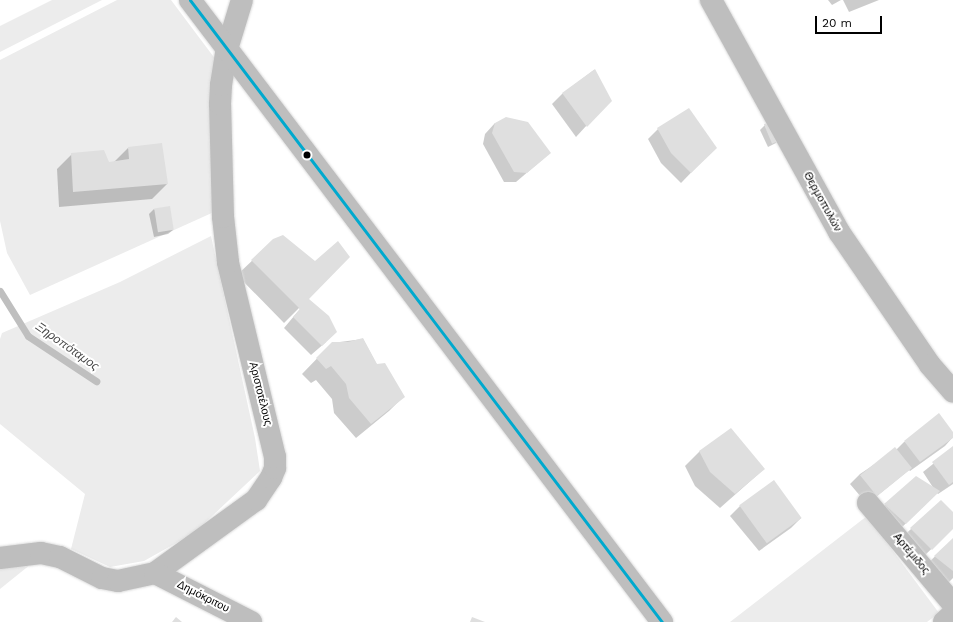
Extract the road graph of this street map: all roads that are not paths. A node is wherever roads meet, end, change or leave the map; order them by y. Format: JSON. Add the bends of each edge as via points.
{"nodes":[{"id":1,"x":190,"y":0,"type":"edge"},
{"id":2,"x":242,"y":0,"type":"edge"},
{"id":3,"x":711,"y":0,"type":"edge"},
{"id":4,"x":227,"y":49,"type":"junction"},
{"id":5,"x":953,"y":391,"type":"edge"},
{"id":6,"x":868,"y":504,"type":"dead end"},
{"id":7,"x":0,"y":558,"type":"edge"},
{"id":8,"x":155,"y":573,"type":"junction"},
{"id":9,"x":953,"y":604,"type":"edge"},
{"id":10,"x":953,"y":614,"type":"edge"},
{"id":11,"x":251,"y":622,"type":"edge"},
{"id":12,"x":662,"y":622,"type":"edge"},
{"id":13,"x":944,"y":622,"type":"edge"}],
"edges":[{"from":1,"to":4,"type":"street"},
{"from":2,"to":4,"type":"street","name":"Αριστοτέλους"},
{"from":3,"to":5,"type":"street","name":"Θερμοπυλών","via":[[839,232],[930,365]]},
{"from":4,"to":8,"type":"street","name":"Αριστοτέλους","via":[[220,104],[223,217],[228,262],[275,457],[275,468],[256,500]]},
{"from":4,"to":12,"type":"street"},
{"from":6,"to":9,"type":"street","name":"Αρτέμιδος"},
{"from":7,"to":8,"type":"street","name":"Αριστοτέλους","via":[[41,553],[60,557],[102,578],[118,581]]},
{"from":8,"to":11,"type":"street","name":"Δημόκριτου"},
{"from":10,"to":13,"type":"street"}]}
